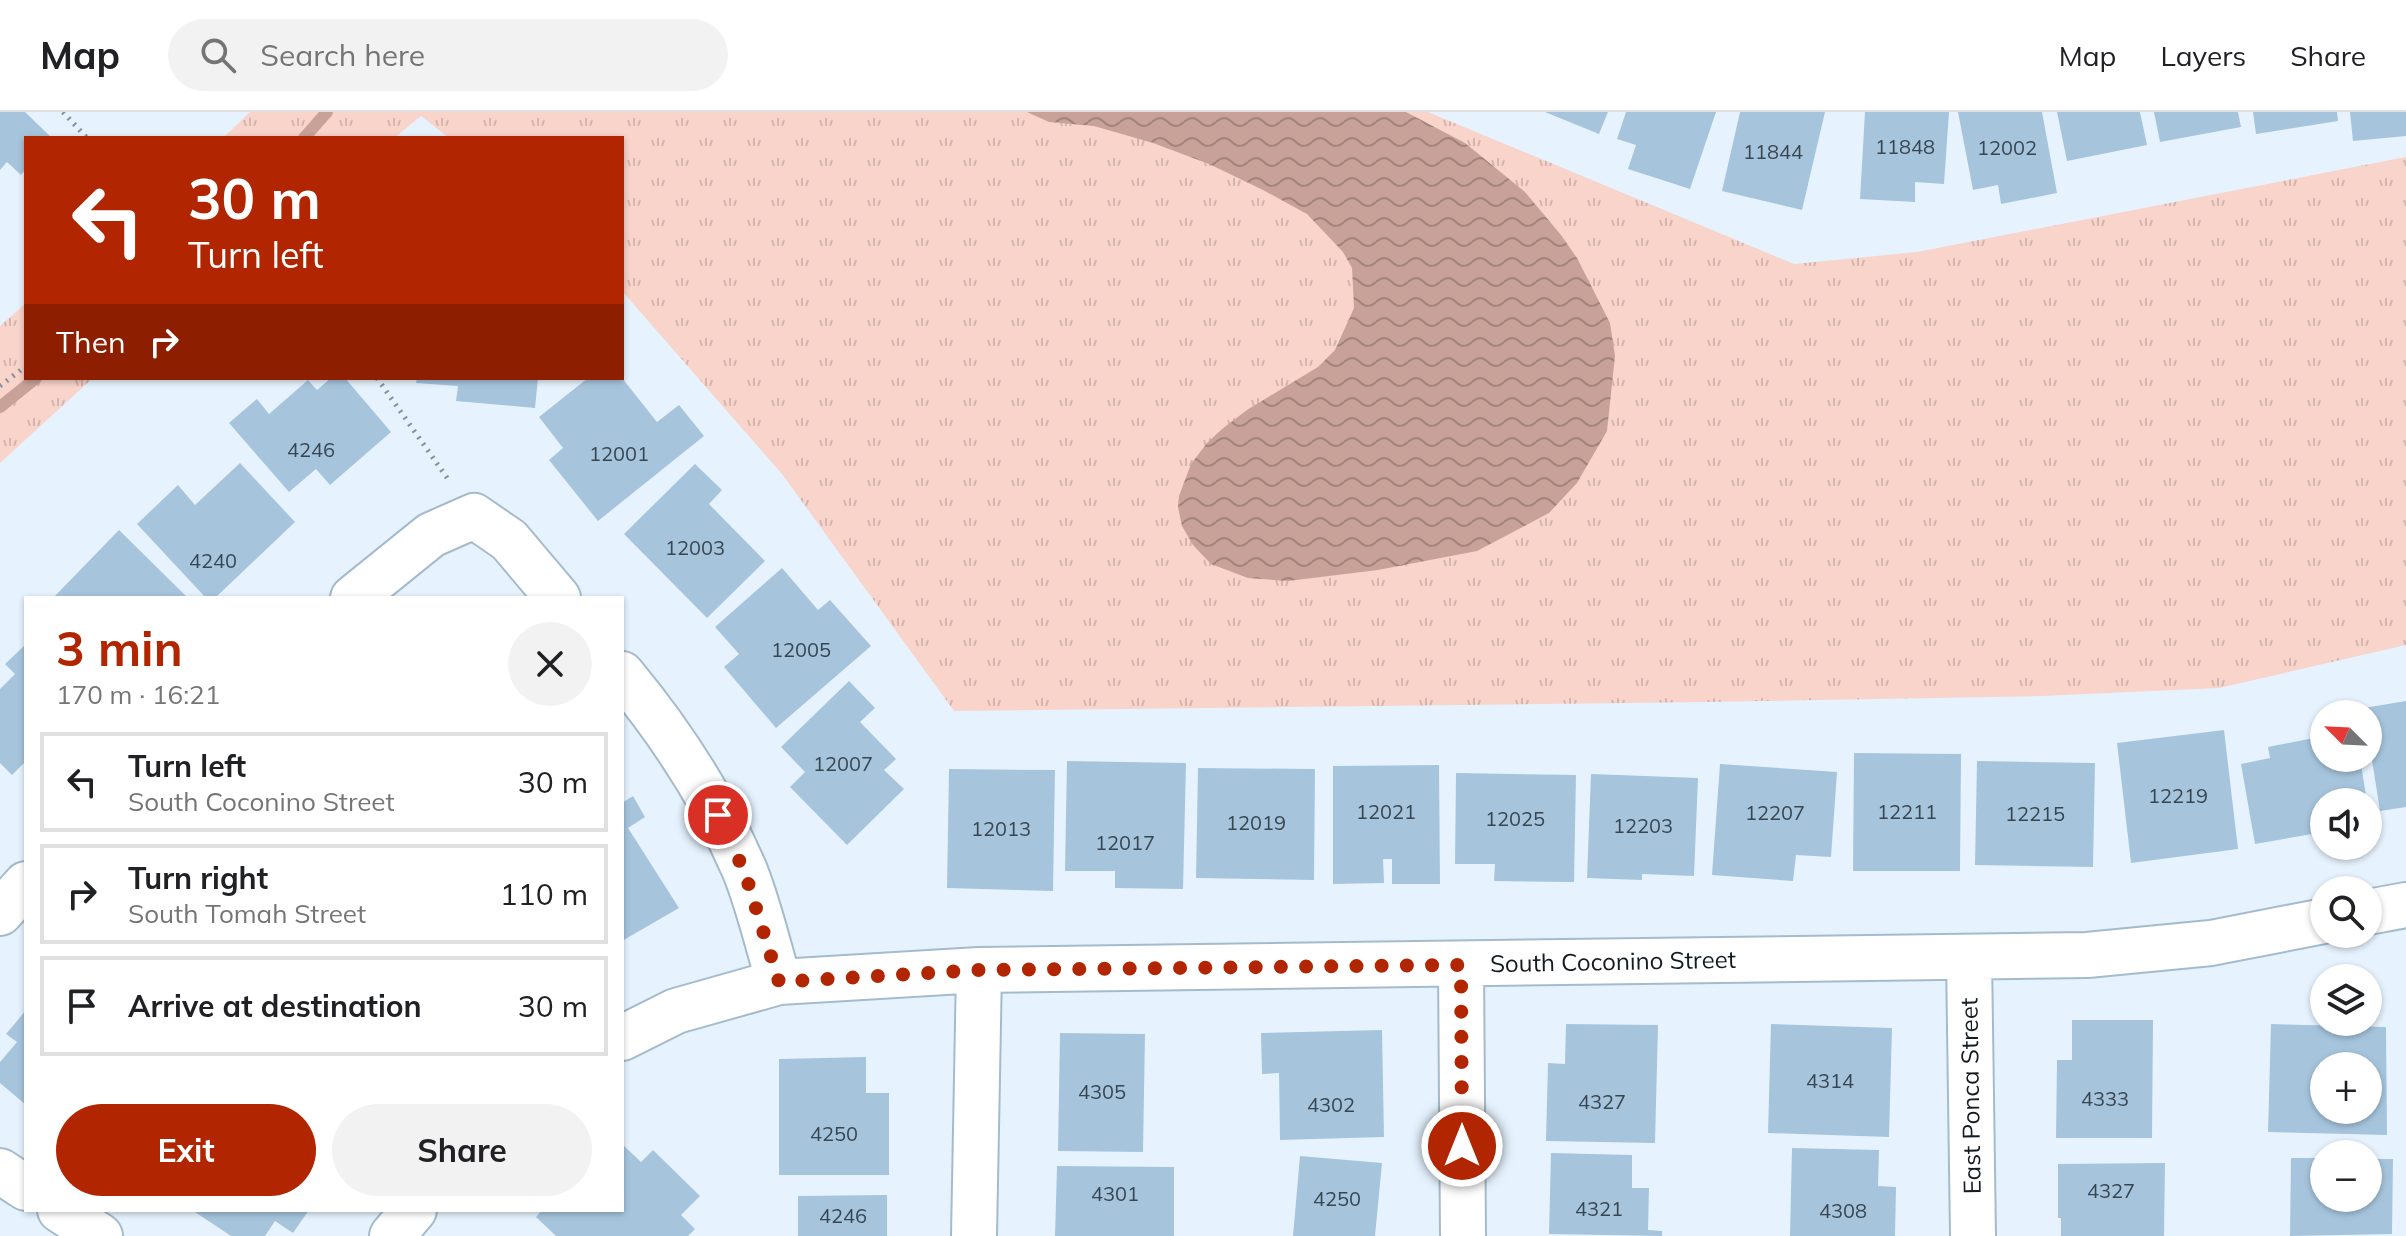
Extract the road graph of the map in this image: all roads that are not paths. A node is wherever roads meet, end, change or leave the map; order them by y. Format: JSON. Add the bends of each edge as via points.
{"nodes":[{"id":1,"x":355,"y":596,"type":"edge"},
{"id":2,"x":556,"y":596,"type":"edge"},
{"id":3,"x":624,"y":676,"type":"edge"},
{"id":4,"x":24,"y":886,"type":"edge"},
{"id":5,"x":2406,"y":905,"type":"edge"},
{"id":6,"x":2382,"y":909,"type":"edge"},
{"id":7,"x":0,"y":913,"type":"edge"},
{"id":8,"x":2310,"y":924,"type":"edge"},
{"id":9,"x":1969,"y":957,"type":"junction"},
{"id":10,"x":1461,"y":965,"type":"junction"},
{"id":11,"x":979,"y":970,"type":"junction"},
{"id":12,"x":779,"y":982,"type":"junction"},
{"id":13,"x":624,"y":1037,"type":"edge"},
{"id":14,"x":0,"y":1171,"type":"edge"},
{"id":15,"x":24,"y":1187,"type":"edge"},
{"id":16,"x":63,"y":1212,"type":"edge"},
{"id":17,"x":412,"y":1212,"type":"edge"},
{"id":18,"x":100,"y":1236,"type":"edge"},
{"id":19,"x":392,"y":1236,"type":"edge"},
{"id":20,"x":974,"y":1236,"type":"edge"},
{"id":21,"x":1463,"y":1236,"type":"edge"},
{"id":22,"x":1973,"y":1236,"type":"edge"}],
"edges":[{"from":1,"to":2,"type":"street","via":[[431,535],[474,516],[509,540]]},
{"from":3,"to":12,"type":"street","via":[[704,787],[745,873]]},
{"from":4,"to":7,"type":"street"},
{"from":5,"to":6,"type":"street"},
{"from":8,"to":9,"type":"street","name":"South Coconino Street","via":[[2211,943],[2087,955]]},
{"from":9,"to":10,"type":"street","name":"South Coconino Street"},
{"from":9,"to":22,"type":"street","name":"East Ponca Street"},
{"from":10,"to":11,"type":"street","name":"South Coconino Street"},
{"from":10,"to":21,"type":"street"},
{"from":11,"to":12,"type":"street","name":"South Coconino Street"},
{"from":11,"to":20,"type":"street"},
{"from":12,"to":13,"type":"street","name":"South Coconino Street","via":[[676,1011]]},
{"from":14,"to":15,"type":"street"},
{"from":16,"to":18,"type":"street"},
{"from":17,"to":19,"type":"street"}]}
